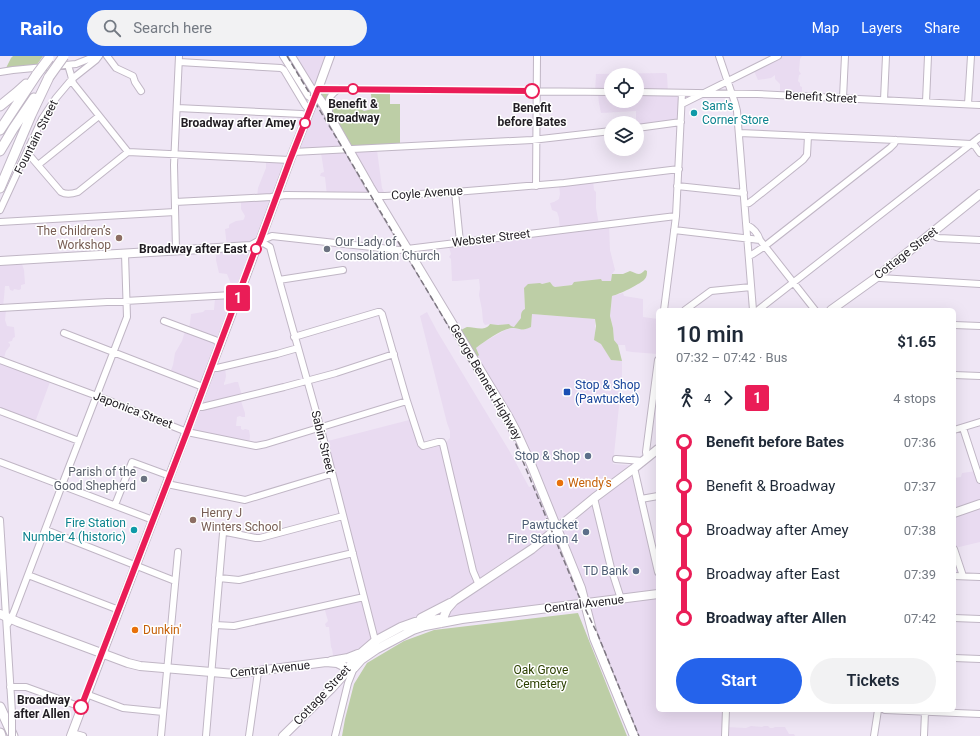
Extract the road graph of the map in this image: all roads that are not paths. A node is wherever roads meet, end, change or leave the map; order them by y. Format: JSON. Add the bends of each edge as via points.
{"nodes":[{"id":1,"x":64,"y":56,"type":"edge"},
{"id":2,"x":97,"y":56,"type":"edge"},
{"id":3,"x":107,"y":56,"type":"edge"},
{"id":4,"x":283,"y":56,"type":"edge"},
{"id":5,"x":292,"y":56,"type":"edge"},
{"id":6,"x":330,"y":56,"type":"edge"},
{"id":7,"x":537,"y":56,"type":"edge"},
{"id":8,"x":719,"y":56,"type":"edge"},
{"id":9,"x":778,"y":56,"type":"edge"},
{"id":10,"x":845,"y":56,"type":"edge"},
{"id":11,"x":886,"y":56,"type":"edge"},
{"id":12,"x":928,"y":56,"type":"edge"},
{"id":13,"x":970,"y":56,"type":"edge"},
{"id":14,"x":50,"y":57,"type":"edge"},
{"id":15,"x":179,"y":59,"type":"edge"},
{"id":16,"x":68,"y":64,"type":"junction"},
{"id":17,"x":0,"y":72,"type":"edge"},
{"id":18,"x":38,"y":74,"type":"junction"},
{"id":19,"x":49,"y":77,"type":"junction"},
{"id":20,"x":72,"y":79,"type":"junction"},
{"id":21,"x":728,"y":82,"type":"junction"},
{"id":22,"x":341,"y":88,"type":"junction"},
{"id":23,"x":141,"y":91,"type":"dead end"},
{"id":24,"x":537,"y":91,"type":"junction"},
{"id":25,"x":604,"y":92,"type":"edge"},
{"id":26,"x":644,"y":92,"type":"edge"},
{"id":27,"x":682,"y":93,"type":"junction"},
{"id":28,"x":705,"y":93,"type":"junction"},
{"id":29,"x":732,"y":93,"type":"junction"},
{"id":30,"x":316,"y":95,"type":"junction"},
{"id":31,"x":843,"y":98,"type":"junction"},
{"id":32,"x":884,"y":100,"type":"junction"},
{"id":33,"x":926,"y":102,"type":"junction"},
{"id":34,"x":682,"y":104,"type":"junction"},
{"id":35,"x":968,"y":104,"type":"junction"},
{"id":36,"x":980,"y":105,"type":"edge"},
{"id":37,"x":0,"y":106,"type":"edge"},
{"id":38,"x":177,"y":108,"type":"junction"},
{"id":39,"x":309,"y":113,"type":"junction"},
{"id":40,"x":328,"y":114,"type":"junction"},
{"id":41,"x":99,"y":116,"type":"junction"},
{"id":42,"x":681,"y":122,"type":"junction"},
{"id":43,"x":644,"y":127,"type":"edge"},
{"id":44,"x":0,"y":130,"type":"edge"},
{"id":45,"x":604,"y":132,"type":"edge"},
{"id":46,"x":739,"y":133,"type":"junction"},
{"id":47,"x":808,"y":136,"type":"junction"},
{"id":48,"x":980,"y":137,"type":"edge"},
{"id":49,"x":536,"y":140,"type":"junction"},
{"id":50,"x":896,"y":140,"type":"junction"},
{"id":51,"x":971,"y":144,"type":"junction"},
{"id":52,"x":349,"y":150,"type":"junction"},
{"id":53,"x":0,"y":151,"type":"edge"},
{"id":54,"x":128,"y":152,"type":"junction"},
{"id":55,"x":293,"y":152,"type":"junction"},
{"id":56,"x":980,"y":153,"type":"edge"},
{"id":57,"x":26,"y":154,"type":"junction"},
{"id":58,"x":174,"y":154,"type":"junction"},
{"id":59,"x":290,"y":160,"type":"junction"},
{"id":60,"x":38,"y":165,"type":"junction"},
{"id":61,"x":679,"y":169,"type":"junction"},
{"id":62,"x":536,"y":186,"type":"junction"},
{"id":63,"x":678,"y":186,"type":"junction"},
{"id":64,"x":0,"y":188,"type":"edge"},
{"id":65,"x":455,"y":192,"type":"junction"},
{"id":66,"x":744,"y":193,"type":"junction"},
{"id":67,"x":980,"y":194,"type":"edge"},
{"id":68,"x":276,"y":196,"type":"junction"},
{"id":69,"x":376,"y":196,"type":"junction"},
{"id":70,"x":175,"y":202,"type":"junction"},
{"id":71,"x":745,"y":204,"type":"junction"},
{"id":72,"x":0,"y":210,"type":"edge"},
{"id":73,"x":175,"y":212,"type":"junction"},
{"id":74,"x":676,"y":216,"type":"junction"},
{"id":75,"x":0,"y":222,"type":"edge"},
{"id":76,"x":747,"y":225,"type":"junction"},
{"id":77,"x":674,"y":230,"type":"junction"},
{"id":78,"x":932,"y":232,"type":"junction"},
{"id":79,"x":748,"y":239,"type":"junction"},
{"id":80,"x":760,"y":240,"type":"junction"},
{"id":81,"x":980,"y":240,"type":"edge"},
{"id":82,"x":260,"y":241,"type":"junction"},
{"id":83,"x":460,"y":242,"type":"junction"},
{"id":84,"x":765,"y":246,"type":"junction"},
{"id":85,"x":408,"y":248,"type":"junction"},
{"id":86,"x":176,"y":250,"type":"junction"},
{"id":87,"x":125,"y":254,"type":"junction"},
{"id":88,"x":749,"y":256,"type":"junction"},
{"id":89,"x":0,"y":261,"type":"edge"},
{"id":90,"x":343,"y":270,"type":"dead end"},
{"id":91,"x":876,"y":276,"type":"junction"},
{"id":92,"x":279,"y":280,"type":"junction"},
{"id":93,"x":793,"y":282,"type":"junction"},
{"id":94,"x":980,"y":284,"type":"edge"},
{"id":95,"x":751,"y":287,"type":"junction"},
{"id":96,"x":239,"y":295,"type":"junction"},
{"id":97,"x":127,"y":301,"type":"junction"},
{"id":98,"x":0,"y":308,"type":"edge"},
{"id":99,"x":664,"y":308,"type":"edge"},
{"id":100,"x":688,"y":308,"type":"edge"},
{"id":101,"x":753,"y":308,"type":"edge"},
{"id":102,"x":760,"y":308,"type":"edge"},
{"id":103,"x":813,"y":308,"type":"edge"},
{"id":104,"x":834,"y":308,"type":"edge"},
{"id":105,"x":164,"y":321,"type":"dead end"},
{"id":106,"x":956,"y":325,"type":"edge"},
{"id":107,"x":980,"y":326,"type":"edge"},
{"id":108,"x":64,"y":333,"type":"dead end"},
{"id":109,"x":294,"y":337,"type":"junction"},
{"id":110,"x":221,"y":344,"type":"junction"},
{"id":111,"x":298,"y":348,"type":"junction"},
{"id":112,"x":114,"y":352,"type":"junction"},
{"id":113,"x":394,"y":354,"type":"junction"},
{"id":114,"x":0,"y":360,"type":"edge"},
{"id":115,"x":212,"y":368,"type":"junction"},
{"id":116,"x":956,"y":375,"type":"edge"},
{"id":117,"x":980,"y":376,"type":"edge"},
{"id":118,"x":307,"y":381,"type":"junction"},
{"id":119,"x":203,"y":387,"type":"junction"},
{"id":120,"x":656,"y":389,"type":"edge"},
{"id":121,"x":97,"y":396,"type":"junction"},
{"id":122,"x":408,"y":401,"type":"junction"},
{"id":123,"x":196,"y":408,"type":"junction"},
{"id":124,"x":0,"y":411,"type":"edge"},
{"id":125,"x":980,"y":422,"type":"edge"},
{"id":126,"x":320,"y":428,"type":"junction"},
{"id":127,"x":963,"y":428,"type":"junction"},
{"id":128,"x":956,"y":430,"type":"edge"},
{"id":129,"x":187,"y":432,"type":"junction"},
{"id":130,"x":79,"y":441,"type":"junction"},
{"id":131,"x":656,"y":451,"type":"edge"},
{"id":132,"x":616,"y":459,"type":"dead end"},
{"id":133,"x":644,"y":460,"type":"junction"},
{"id":134,"x":0,"y":462,"type":"edge"},
{"id":135,"x":633,"y":469,"type":"junction"},
{"id":136,"x":331,"y":474,"type":"junction"},
{"id":137,"x":169,"y":480,"type":"junction"},
{"id":138,"x":980,"y":480,"type":"edge"},
{"id":139,"x":62,"y":485,"type":"junction"},
{"id":140,"x":656,"y":496,"type":"edge"},
{"id":141,"x":594,"y":498,"type":"junction"},
{"id":142,"x":641,"y":499,"type":"junction"},
{"id":143,"x":980,"y":504,"type":"edge"},
{"id":144,"x":115,"y":505,"type":"junction"},
{"id":145,"x":956,"y":512,"type":"edge"},
{"id":146,"x":343,"y":516,"type":"junction"},
{"id":147,"x":0,"y":520,"type":"edge"},
{"id":148,"x":153,"y":520,"type":"junction"},
{"id":149,"x":557,"y":529,"type":"junction"},
{"id":150,"x":46,"y":530,"type":"junction"},
{"id":151,"x":655,"y":542,"type":"edge"},
{"id":152,"x":178,"y":552,"type":"dead end"},
{"id":153,"x":656,"y":552,"type":"edge"},
{"id":154,"x":353,"y":553,"type":"junction"},
{"id":155,"x":956,"y":555,"type":"edge"},
{"id":156,"x":136,"y":566,"type":"junction"},
{"id":157,"x":28,"y":575,"type":"junction"},
{"id":158,"x":956,"y":576,"type":"edge"},
{"id":159,"x":963,"y":576,"type":"junction"},
{"id":160,"x":980,"y":577,"type":"edge"},
{"id":161,"x":219,"y":578,"type":"junction"},
{"id":162,"x":175,"y":581,"type":"junction"},
{"id":163,"x":479,"y":585,"type":"junction"},
{"id":164,"x":656,"y":594,"type":"edge"},
{"id":165,"x":364,"y":597,"type":"junction"},
{"id":166,"x":621,"y":599,"type":"junction"},
{"id":167,"x":454,"y":601,"type":"junction"},
{"id":168,"x":584,"y":604,"type":"junction"},
{"id":169,"x":119,"y":610,"type":"junction"},
{"id":170,"x":956,"y":618,"type":"edge"},
{"id":171,"x":6,"y":619,"type":"edge"},
{"id":172,"x":980,"y":619,"type":"edge"},
{"id":173,"x":442,"y":621,"type":"junction"},
{"id":174,"x":415,"y":622,"type":"junction"},
{"id":175,"x":215,"y":625,"type":"junction"},
{"id":176,"x":376,"y":645,"type":"junction"},
{"id":177,"x":361,"y":653,"type":"junction"},
{"id":178,"x":102,"y":654,"type":"junction"},
{"id":179,"x":956,"y":658,"type":"edge"},
{"id":180,"x":980,"y":659,"type":"edge"},
{"id":181,"x":326,"y":662,"type":"junction"},
{"id":182,"x":352,"y":668,"type":"junction"},
{"id":183,"x":167,"y":669,"type":"junction"},
{"id":184,"x":258,"y":672,"type":"junction"},
{"id":185,"x":211,"y":673,"type":"junction"},
{"id":186,"x":10,"y":687,"type":"junction"},
{"id":187,"x":86,"y":694,"type":"junction"},
{"id":188,"x":0,"y":707,"type":"edge"},
{"id":189,"x":81,"y":707,"type":"junction"},
{"id":190,"x":163,"y":712,"type":"junction"},
{"id":191,"x":726,"y":712,"type":"edge"},
{"id":192,"x":878,"y":712,"type":"edge"},
{"id":193,"x":925,"y":712,"type":"joint"},
{"id":194,"x":980,"y":714,"type":"edge"},
{"id":195,"x":71,"y":734,"type":"edge"},
{"id":196,"x":12,"y":736,"type":"edge"},
{"id":197,"x":83,"y":736,"type":"edge"},
{"id":198,"x":161,"y":736,"type":"edge"},
{"id":199,"x":206,"y":736,"type":"edge"},
{"id":200,"x":249,"y":736,"type":"edge"},
{"id":201,"x":283,"y":736,"type":"edge"},
{"id":202,"x":335,"y":736,"type":"edge"},
{"id":203,"x":634,"y":736,"type":"edge"},
{"id":204,"x":725,"y":736,"type":"edge"},
{"id":205,"x":874,"y":736,"type":"edge"},
{"id":206,"x":924,"y":736,"type":"edge"}],
"edges":[{"from":1,"to":19,"type":"highway","bridge":true},
{"from":2,"to":16,"type":"street","via":[[76,64]]},
{"from":2,"to":20,"type":"street","name":"Fountain Street","via":[[96,60]]},
{"from":3,"to":23,"type":"street","via":[[116,68],[133,76]]},
{"from":4,"to":30,"type":"street","name":"George Bennett Highway","via":[[308,96]]},
{"from":5,"to":30,"type":"street","name":"George Bennett Highway"},
{"from":6,"to":30,"type":"main road"},
{"from":7,"to":24,"type":"street"},
{"from":8,"to":21,"type":"street"},
{"from":9,"to":21,"type":"street"},
{"from":10,"to":31,"type":"street"},
{"from":11,"to":32,"type":"street"},
{"from":12,"to":33,"type":"street"},
{"from":13,"to":35,"type":"street"},
{"from":14,"to":18,"type":"highway","bridge":true},
{"from":15,"to":38,"type":"street"},
{"from":15,"to":39,"type":"street","via":[[281,68]]},
{"from":16,"to":17,"type":"street"},
{"from":16,"to":20,"type":"street"},
{"from":18,"to":37,"type":"highway"},
{"from":18,"to":44,"type":"highway"},
{"from":19,"to":53,"type":"highway"},
{"from":19,"to":64,"type":"highway"},
{"from":20,"to":41,"type":"street"},
{"from":20,"to":57,"type":"street","name":"Fountain Street","via":[[46,114]]},
{"from":21,"to":28,"type":"street"},
{"from":21,"to":29,"type":"street"},
{"from":22,"to":24,"type":"street"},
{"from":22,"to":30,"type":"street"},
{"from":22,"to":40,"type":"street","via":[[328,101]]},
{"from":24,"to":25,"type":"street"},
{"from":24,"to":49,"type":"street"},
{"from":26,"to":27,"type":"street","name":"Benefit Street"},
{"from":27,"to":28,"type":"street","name":"Benefit Street"},
{"from":27,"to":34,"type":"street"},
{"from":28,"to":29,"type":"street","name":"Benefit Street"},
{"from":28,"to":34,"type":"street"},
{"from":29,"to":31,"type":"street","name":"Benefit Street"},
{"from":29,"to":46,"type":"street"},
{"from":30,"to":39,"type":"main road"},
{"from":30,"to":40,"type":"main road","name":"George Bennett Highway","via":[[322,109]]},
{"from":31,"to":32,"type":"street","name":"Benefit Street"},
{"from":32,"to":33,"type":"street","name":"Benefit Street"},
{"from":33,"to":35,"type":"street","name":"Benefit Street"},
{"from":34,"to":42,"type":"street"},
{"from":35,"to":36,"type":"street","name":"Benefit Street"},
{"from":38,"to":39,"type":"street"},
{"from":38,"to":58,"type":"street"},
{"from":39,"to":55,"type":"main road"},
{"from":40,"to":52,"type":"main road","name":"George Bennett Highway"},
{"from":41,"to":54,"type":"street"},
{"from":41,"to":60,"type":"street"},
{"from":42,"to":43,"type":"street"},
{"from":42,"to":61,"type":"street"},
{"from":45,"to":49,"type":"street"},
{"from":46,"to":47,"type":"street"},
{"from":46,"to":66,"type":"street"},
{"from":47,"to":50,"type":"street"},
{"from":47,"to":71,"type":"street","via":[[807,155],[803,160]]},
{"from":48,"to":51,"type":"street"},
{"from":49,"to":52,"type":"street"},
{"from":49,"to":62,"type":"street"},
{"from":50,"to":51,"type":"street"},
{"from":50,"to":84,"type":"street","via":[[890,148]]},
{"from":51,"to":56,"type":"street"},
{"from":51,"to":93,"type":"street"},
{"from":52,"to":55,"type":"street"},
{"from":52,"to":69,"type":"main road","name":"George Bennett Highway"},
{"from":54,"to":58,"type":"street"},
{"from":54,"to":60,"type":"street","via":[[78,192],[69,194],[61,192]]},
{"from":55,"to":59,"type":"main road"},
{"from":57,"to":60,"type":"street"},
{"from":57,"to":72,"type":"street","name":"Fountain Street"},
{"from":58,"to":59,"type":"street"},
{"from":58,"to":70,"type":"street"},
{"from":59,"to":68,"type":"main road"},
{"from":61,"to":62,"type":"street","name":"Coyle Avenue"},
{"from":61,"to":63,"type":"street"},
{"from":62,"to":65,"type":"street","name":"Coyle Avenue"},
{"from":63,"to":66,"type":"street"},
{"from":63,"to":74,"type":"street"},
{"from":65,"to":69,"type":"street","name":"Coyle Avenue"},
{"from":65,"to":83,"type":"street"},
{"from":66,"to":71,"type":"street"},
{"from":67,"to":78,"type":"main road","name":"Cottage Street"},
{"from":68,"to":69,"type":"street","name":"Coyle Avenue"},
{"from":68,"to":70,"type":"street","name":"Coyle Avenue"},
{"from":68,"to":82,"type":"main road"},
{"from":69,"to":85,"type":"main road","name":"George Bennett Highway"},
{"from":70,"to":73,"type":"street"},
{"from":71,"to":76,"type":"street"},
{"from":73,"to":75,"type":"street"},
{"from":73,"to":86,"type":"street"},
{"from":74,"to":77,"type":"street"},
{"from":74,"to":83,"type":"street","name":"Webster Street"},
{"from":76,"to":79,"type":"street"},
{"from":76,"to":80,"type":"street"},
{"from":77,"to":79,"type":"street"},
{"from":77,"to":99,"type":"street"},
{"from":78,"to":81,"type":"street","via":[[939,238]]},
{"from":78,"to":91,"type":"main road","name":"Cottage Street"},
{"from":79,"to":80,"type":"street"},
{"from":79,"to":88,"type":"street"},
{"from":80,"to":84,"type":"street"},
{"from":82,"to":85,"type":"street","name":"Webster Street","via":[[272,236],[399,250]]},
{"from":82,"to":86,"type":"main road","via":[[251,246]]},
{"from":82,"to":92,"type":"street","name":"Sabin Street","via":[[270,247]]},
{"from":82,"to":96,"type":"main road"},
{"from":83,"to":85,"type":"street","name":"Webster Street"},
{"from":84,"to":88,"type":"street"},
{"from":84,"to":93,"type":"street"},
{"from":85,"to":149,"type":"main road","name":"George Bennett Highway","via":[[508,416]]},
{"from":86,"to":87,"type":"main road"},
{"from":87,"to":89,"type":"main road"},
{"from":87,"to":97,"type":"street"},
{"from":88,"to":95,"type":"street"},
{"from":90,"to":92,"type":"street"},
{"from":91,"to":94,"type":"street"},
{"from":91,"to":104,"type":"main road","name":"Cottage Street"},
{"from":92,"to":109,"type":"street","name":"Sabin Street"},
{"from":93,"to":102,"type":"street"},
{"from":93,"to":103,"type":"street"},
{"from":95,"to":100,"type":"street","via":[[710,291]]},
{"from":95,"to":101,"type":"street"},
{"from":96,"to":97,"type":"street"},
{"from":96,"to":110,"type":"main road"},
{"from":97,"to":98,"type":"street"},
{"from":97,"to":112,"type":"street","via":[[127,317]]},
{"from":105,"to":110,"type":"street"},
{"from":106,"to":107,"type":"street"},
{"from":108,"to":112,"type":"street"},
{"from":109,"to":111,"type":"street","name":"Sabin Street"},
{"from":109,"to":113,"type":"street","via":[[380,312]]},
{"from":110,"to":115,"type":"main road"},
{"from":111,"to":115,"type":"street"},
{"from":111,"to":118,"type":"street","name":"Sabin Street"},
{"from":112,"to":119,"type":"street"},
{"from":112,"to":121,"type":"street"},
{"from":113,"to":118,"type":"street"},
{"from":113,"to":122,"type":"street"},
{"from":114,"to":121,"type":"street","name":"Japonica Street"},
{"from":115,"to":119,"type":"main road"},
{"from":116,"to":117,"type":"street"},
{"from":118,"to":123,"type":"street"},
{"from":118,"to":126,"type":"street","name":"Sabin Street"},
{"from":119,"to":123,"type":"main road"},
{"from":120,"to":133,"type":"street"},
{"from":121,"to":129,"type":"street","name":"Japonica Street"},
{"from":121,"to":130,"type":"street"},
{"from":122,"to":126,"type":"street","name":"Japonica Street"},
{"from":122,"to":163,"type":"street","via":[[421,444],[443,444],[473,571]]},
{"from":123,"to":129,"type":"main road"},
{"from":124,"to":130,"type":"street"},
{"from":125,"to":127,"type":"street"},
{"from":126,"to":129,"type":"street","name":"Japonica Street","via":[[256,446]]},
{"from":126,"to":136,"type":"street","name":"Sabin Street"},
{"from":127,"to":128,"type":"street"},
{"from":127,"to":138,"type":"street"},
{"from":129,"to":137,"type":"main road"},
{"from":130,"to":139,"type":"street"},
{"from":131,"to":133,"type":"main road"},
{"from":132,"to":133,"type":"street"},
{"from":133,"to":135,"type":"main road"},
{"from":134,"to":139,"type":"street"},
{"from":135,"to":141,"type":"main road"},
{"from":135,"to":142,"type":"street"},
{"from":136,"to":137,"type":"street","via":[[245,500]]},
{"from":136,"to":146,"type":"street","name":"Sabin Street"},
{"from":137,"to":144,"type":"street","via":[[132,462]]},
{"from":137,"to":148,"type":"main road"},
{"from":139,"to":144,"type":"street"},
{"from":139,"to":150,"type":"street"},
{"from":140,"to":142,"type":"street"},
{"from":141,"to":149,"type":"main road"},
{"from":141,"to":166,"type":"street"},
{"from":142,"to":151,"type":"street"},
{"from":143,"to":145,"type":"main road"},
{"from":144,"to":148,"type":"street"},
{"from":146,"to":154,"type":"street","name":"Sabin Street"},
{"from":146,"to":161,"type":"street","via":[[260,538],[223,533]]},
{"from":147,"to":171,"type":"street"},
{"from":148,"to":156,"type":"main road"},
{"from":149,"to":163,"type":"main road"},
{"from":149,"to":168,"type":"main road","name":"George Bennett Highway","via":[[581,588]]},
{"from":150,"to":156,"type":"street"},
{"from":150,"to":157,"type":"street"},
{"from":151,"to":153,"type":"street"},
{"from":152,"to":162,"type":"street"},
{"from":154,"to":161,"type":"street","via":[[240,580]]},
{"from":154,"to":165,"type":"street","name":"Sabin Street"},
{"from":155,"to":159,"type":"street"},
{"from":156,"to":162,"type":"street"},
{"from":156,"to":169,"type":"main road"},
{"from":157,"to":169,"type":"street"},
{"from":157,"to":171,"type":"street"},
{"from":158,"to":159,"type":"street"},
{"from":159,"to":160,"type":"street"},
{"from":161,"to":175,"type":"street"},
{"from":162,"to":183,"type":"street"},
{"from":163,"to":167,"type":"main road"},
{"from":164,"to":166,"type":"main road","name":"Central Avenue"},
{"from":165,"to":175,"type":"street","via":[[234,626]]},
{"from":165,"to":176,"type":"street","name":"Sabin Street"},
{"from":166,"to":168,"type":"main road","name":"Central Avenue"},
{"from":167,"to":173,"type":"main road"},
{"from":167,"to":174,"type":"main road"},
{"from":168,"to":173,"type":"main road","name":"Central Avenue"},
{"from":168,"to":203,"type":"main road","name":"George Bennett Highway","via":[[594,638]]},
{"from":169,"to":178,"type":"main road"},
{"from":170,"to":172,"type":"street"},
{"from":171,"to":178,"type":"main road","name":"Central Avenue"},
{"from":171,"to":186,"type":"street"},
{"from":173,"to":174,"type":"main road","name":"Central Avenue"},
{"from":173,"to":176,"type":"main road","name":"Central Avenue"},
{"from":174,"to":176,"type":"main road","name":"Central Avenue","via":[[401,627]]},
{"from":175,"to":185,"type":"street"},
{"from":176,"to":177,"type":"main road","name":"Central Avenue"},
{"from":176,"to":182,"type":"main road","name":"Central Avenue"},
{"from":177,"to":181,"type":"main road"},
{"from":177,"to":182,"type":"main road","name":"Cottage Street","via":[[351,664]]},
{"from":178,"to":183,"type":"main road","name":"Central Avenue","via":[[133,665]]},
{"from":178,"to":187,"type":"main road"},
{"from":179,"to":180,"type":"street"},
{"from":181,"to":182,"type":"main road","name":"Central Avenue"},
{"from":181,"to":184,"type":"main road","name":"Central Avenue"},
{"from":182,"to":201,"type":"main road","name":"Cottage Street"},
{"from":182,"to":202,"type":"street"},
{"from":183,"to":185,"type":"main road","name":"Central Avenue"},
{"from":183,"to":190,"type":"street"},
{"from":184,"to":185,"type":"main road","name":"Central Avenue"},
{"from":184,"to":200,"type":"street"},
{"from":185,"to":199,"type":"street"},
{"from":186,"to":189,"type":"street","via":[[35,689]]},
{"from":186,"to":196,"type":"street","bridge":true},
{"from":187,"to":189,"type":"main road"},
{"from":187,"to":190,"type":"street","via":[[123,708]]},
{"from":188,"to":196,"type":"highway"},
{"from":189,"to":195,"type":"main road"},
{"from":190,"to":198,"type":"street"},
{"from":191,"to":204,"type":"street"},
{"from":192,"to":205,"type":"street"},
{"from":193,"to":194,"type":"street"},
{"from":193,"to":206,"type":"street"},
{"from":195,"to":197,"type":"street"}]}
